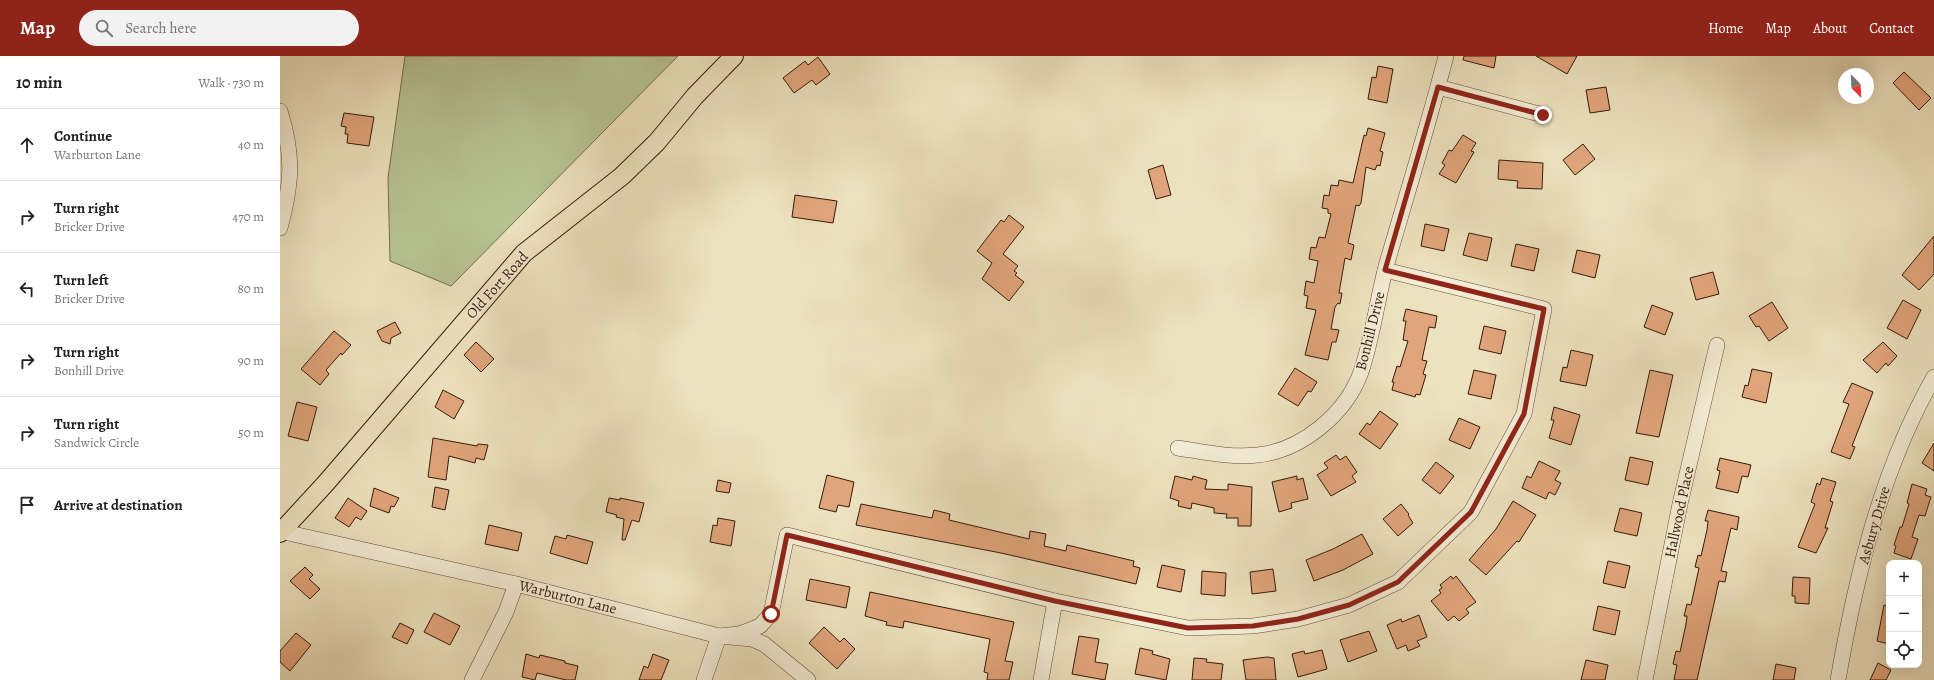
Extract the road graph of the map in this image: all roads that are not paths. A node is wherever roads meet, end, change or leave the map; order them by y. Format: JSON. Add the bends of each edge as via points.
{"nodes":[{"id":1,"x":734,"y":56,"type":"edge"},
{"id":2,"x":1446,"y":56,"type":"edge"},
{"id":3,"x":1438,"y":87,"type":"junction"},
{"id":4,"x":280,"y":111,"type":"edge"},
{"id":5,"x":1543,"y":115,"type":"dead end"},
{"id":6,"x":280,"y":228,"type":"edge"},
{"id":7,"x":1385,"y":270,"type":"junction"},
{"id":8,"x":1717,"y":345,"type":"dead end"},
{"id":9,"x":1934,"y":377,"type":"edge"},
{"id":10,"x":1178,"y":448,"type":"dead end"},
{"id":11,"x":280,"y":532,"type":"edge"},
{"id":12,"x":516,"y":584,"type":"junction"},
{"id":13,"x":1055,"y":601,"type":"junction"},
{"id":14,"x":719,"y":636,"type":"junction"},
{"id":15,"x":472,"y":680,"type":"edge"},
{"id":16,"x":704,"y":680,"type":"edge"},
{"id":17,"x":808,"y":680,"type":"edge"},
{"id":18,"x":1041,"y":680,"type":"edge"},
{"id":19,"x":1645,"y":680,"type":"edge"},
{"id":20,"x":1838,"y":680,"type":"edge"}],
"edges":[{"from":1,"to":11,"type":"main road","name":"Old Fort Road","via":[[695,96],[657,142],[627,171],[524,253],[326,483]]},
{"from":2,"to":3,"type":"street","name":"Bonhill Drive"},
{"from":3,"to":5,"type":"street"},
{"from":3,"to":7,"type":"street","name":"Bonhill Drive"},
{"from":4,"to":6,"type":"street","via":[[289,145],[290,176]]},
{"from":7,"to":10,"type":"street","name":"Bonhill Drive","via":[[1361,373],[1349,396],[1319,428],[1280,449],[1257,455],[1232,455]]},
{"from":7,"to":13,"type":"street","via":[[1544,309],[1524,414],[1471,512],[1398,582],[1349,605],[1298,619],[1253,626],[1188,628]]},
{"from":8,"to":19,"type":"street","name":"Hallwood Place","via":[[1680,504]]},
{"from":9,"to":20,"type":"street","name":"Asbury Drive","via":[[1896,452],[1875,516]]},
{"from":11,"to":12,"type":"street","name":"Warburton Lane"},
{"from":12,"to":14,"type":"street","name":"Warburton Lane"},
{"from":12,"to":15,"type":"street","via":[[506,612]]},
{"from":13,"to":14,"type":"street","name":"Warburton Lane","via":[[787,535],[771,614],[760,626],[739,634]]},
{"from":13,"to":18,"type":"street"},
{"from":14,"to":16,"type":"street"},
{"from":14,"to":17,"type":"street","via":[[752,639],[764,644]]}]}
